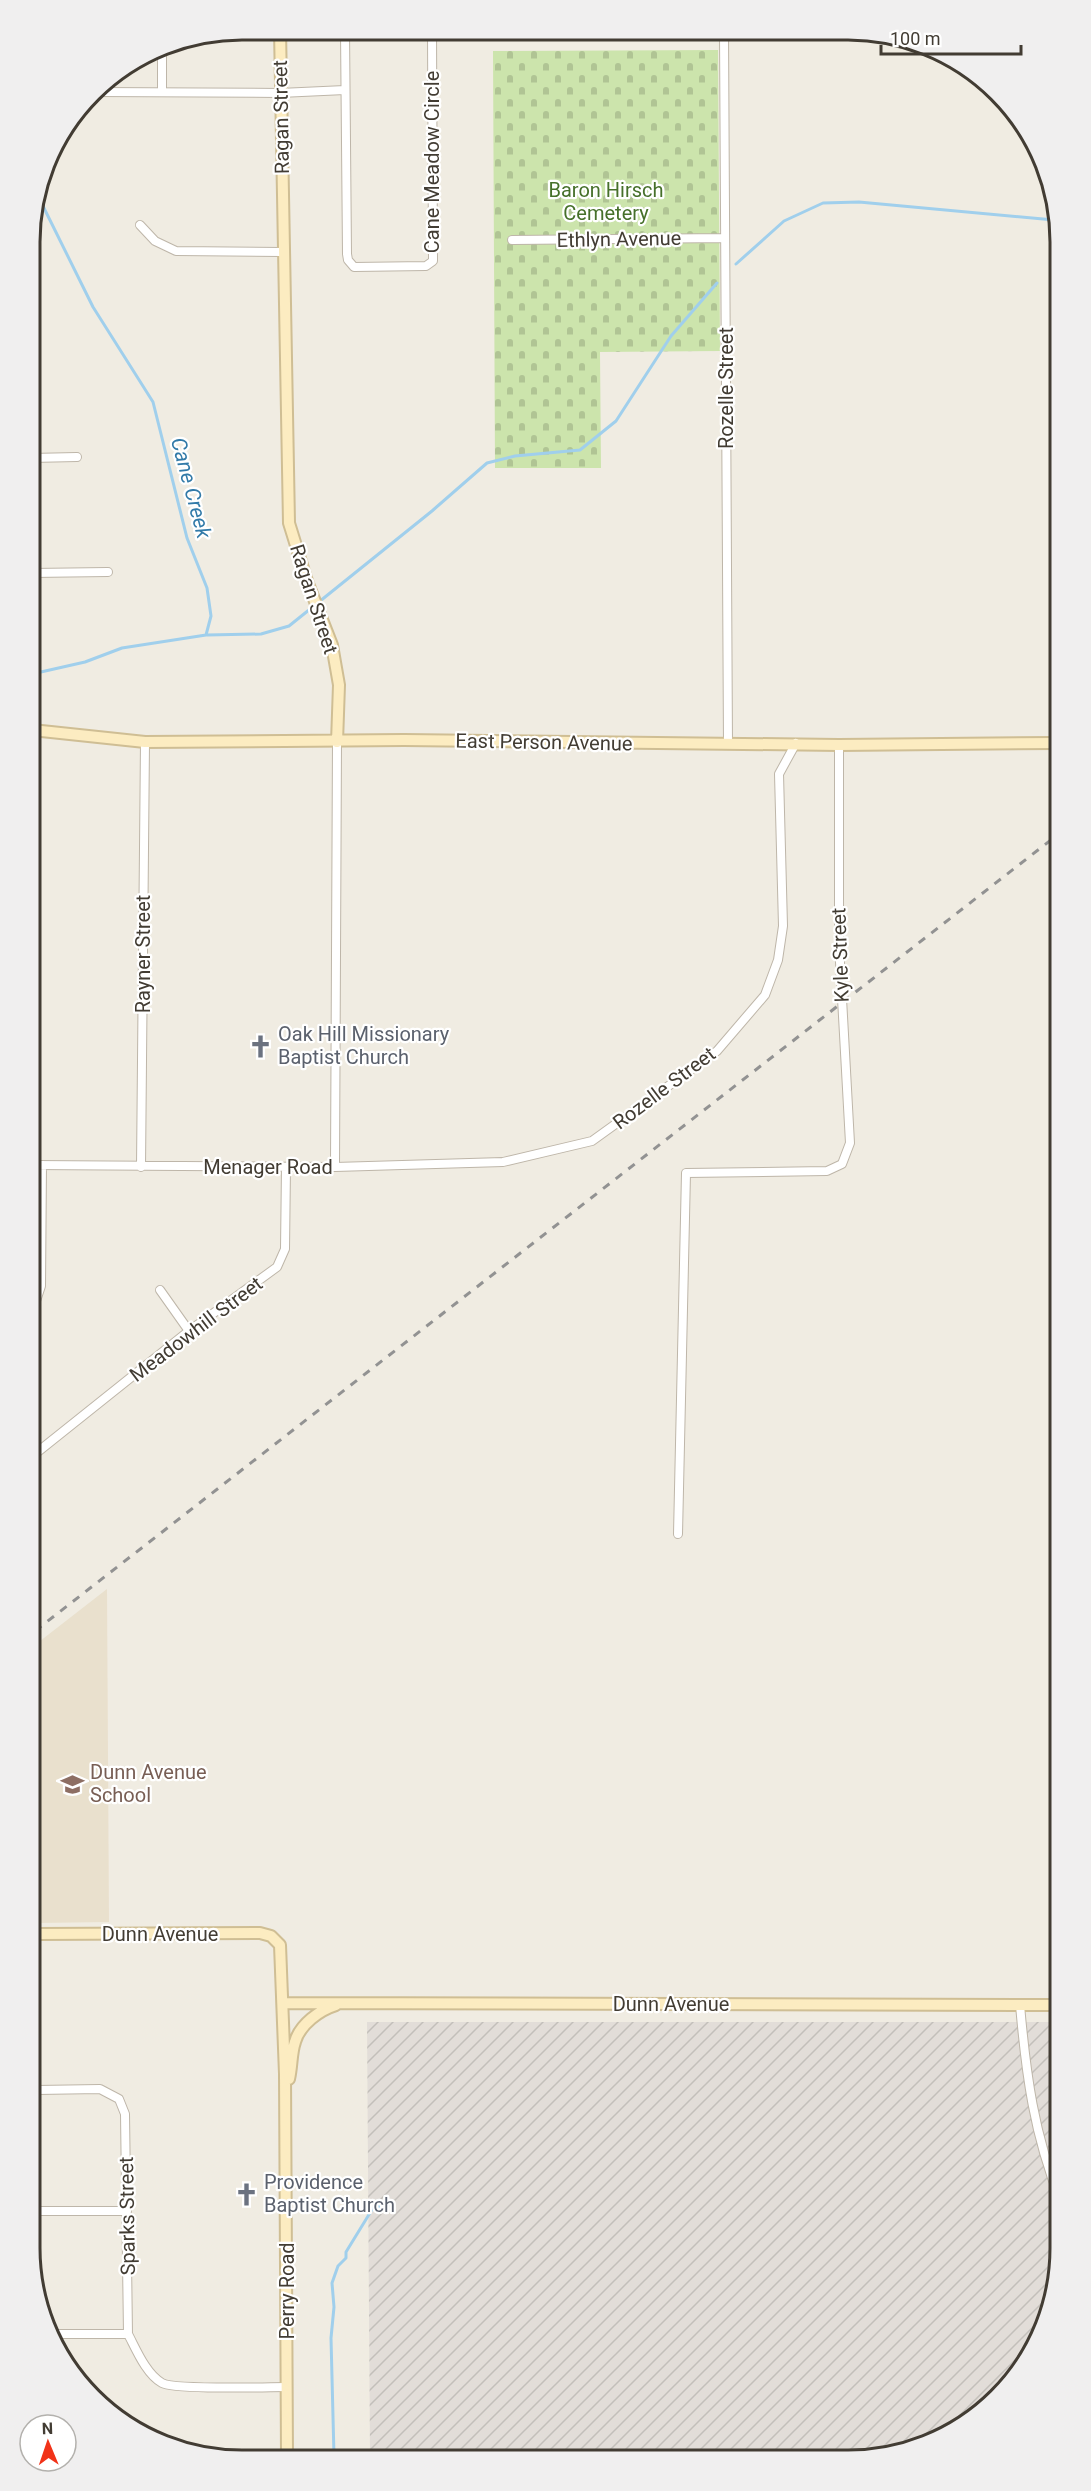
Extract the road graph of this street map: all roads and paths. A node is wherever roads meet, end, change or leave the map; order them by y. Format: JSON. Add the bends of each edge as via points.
{"nodes":[{"id":1,"x":280,"y":40,"type":"edge"},
{"id":2,"x":345,"y":40,"type":"edge"},
{"id":3,"x":432,"y":40,"type":"edge"},
{"id":4,"x":724,"y":40,"type":"edge"},
{"id":5,"x":162,"y":57,"type":"edge"},
{"id":6,"x":345,"y":90,"type":"junction"},
{"id":7,"x":162,"y":91,"type":"junction"},
{"id":8,"x":108,"y":92,"type":"edge"},
{"id":9,"x":280,"y":93,"type":"junction"},
{"id":10,"x":140,"y":225,"type":"dead end"},
{"id":11,"x":725,"y":238,"type":"junction"},
{"id":12,"x":512,"y":240,"type":"dead end"},
{"id":13,"x":282,"y":252,"type":"junction"},
{"id":14,"x":41,"y":458,"type":"edge"},
{"id":15,"x":77,"y":458,"type":"dead end"},
{"id":16,"x":108,"y":572,"type":"dead end"},
{"id":17,"x":41,"y":573,"type":"edge"},
{"id":18,"x":41,"y":731,"type":"edge"},
{"id":19,"x":145,"y":742,"type":"junction"},
{"id":20,"x":337,"y":742,"type":"junction"},
{"id":21,"x":796,"y":743,"type":"junction"},
{"id":22,"x":1051,"y":743,"type":"edge"},
{"id":23,"x":728,"y":744,"type":"junction"},
{"id":24,"x":839,"y":745,"type":"junction"},
{"id":25,"x":503,"y":1162,"type":"joint"},
{"id":26,"x":41,"y":1165,"type":"edge"},
{"id":27,"x":141,"y":1167,"type":"junction"},
{"id":28,"x":286,"y":1167,"type":"junction"},
{"id":29,"x":335,"y":1167,"type":"junction"},
{"id":30,"x":160,"y":1290,"type":"dead end"},
{"id":31,"x":189,"y":1331,"type":"junction"},
{"id":32,"x":40,"y":1449,"type":"edge"},
{"id":33,"x":678,"y":1534,"type":"dead end"},
{"id":34,"x":40,"y":1934,"type":"edge"},
{"id":35,"x":280,"y":1945,"type":"joint"},
{"id":36,"x":283,"y":2003,"type":"junction"},
{"id":37,"x":342,"y":2003,"type":"junction"},
{"id":38,"x":1020,"y":2005,"type":"junction"},
{"id":39,"x":1050,"y":2005,"type":"edge"},
{"id":40,"x":40,"y":2090,"type":"edge"},
{"id":41,"x":285,"y":2102,"type":"junction"},
{"id":42,"x":1050,"y":2174,"type":"edge"},
{"id":43,"x":40,"y":2211,"type":"edge"},
{"id":44,"x":127,"y":2211,"type":"junction"},
{"id":45,"x":60,"y":2334,"type":"edge"},
{"id":46,"x":128,"y":2334,"type":"junction"},
{"id":47,"x":287,"y":2387,"type":"junction"},
{"id":48,"x":287,"y":2450,"type":"edge"}],
"edges":[{"from":1,"to":9,"type":"main road","name":"Ragan Street"},
{"from":2,"to":6,"type":"street","name":"Cane Meadow Circle"},
{"from":3,"to":6,"type":"street","name":"Cane Meadow Circle","via":[[434,256],[430,265],[354,267],[348,260]]},
{"from":4,"to":11,"type":"street","name":"Rozelle Street"},
{"from":5,"to":7,"type":"street"},
{"from":6,"to":9,"type":"street"},
{"from":7,"to":8,"type":"street"},
{"from":7,"to":9,"type":"street"},
{"from":9,"to":13,"type":"main road","name":"Ragan Street"},
{"from":10,"to":13,"type":"street","via":[[155,241],[176,251]]},
{"from":11,"to":12,"type":"street","name":"Ethlyn Avenue"},
{"from":11,"to":23,"type":"street","name":"Rozelle Street"},
{"from":13,"to":20,"type":"main road","name":"Ragan Street","via":[[289,523],[327,634],[339,686]]},
{"from":14,"to":15,"type":"street"},
{"from":16,"to":17,"type":"street"},
{"from":18,"to":19,"type":"main road","name":"East Person Avenue"},
{"from":19,"to":20,"type":"main road","name":"East Person Avenue"},
{"from":19,"to":27,"type":"street","name":"Rayner Street"},
{"from":20,"to":23,"type":"main road","name":"East Person Avenue"},
{"from":20,"to":29,"type":"street","name":"Ragan Street"},
{"from":21,"to":23,"type":"main road","name":"East Person Avenue"},
{"from":21,"to":24,"type":"main road","name":"East Person Avenue"},
{"from":21,"to":25,"type":"street","name":"Rozelle Street","via":[[779,774],[783,926],[778,960],[765,995],[717,1051],[592,1141]]},
{"from":22,"to":24,"type":"main road","name":"East Person Avenue"},
{"from":24,"to":33,"type":"street","name":"Kyle Street","via":[[839,944],[850,1143],[842,1164],[827,1172],[686,1173]]},
{"from":25,"to":29,"type":"street","name":"Menager Road"},
{"from":26,"to":27,"type":"street","name":"Menager Road"},
{"from":27,"to":28,"type":"street","name":"Menager Road"},
{"from":28,"to":29,"type":"street","name":"Menager Road"},
{"from":28,"to":31,"type":"street","name":"Meadowhill Street","via":[[285,1249],[277,1268]]},
{"from":30,"to":31,"type":"street"},
{"from":31,"to":32,"type":"street","name":"Meadowhill Street"},
{"from":34,"to":35,"type":"main road","name":"Dunn Avenue","via":[[260,1933],[271,1936]]},
{"from":35,"to":36,"type":"main road","name":"Perry Road"},
{"from":36,"to":37,"type":"main road","name":"Dunn Avenue"},
{"from":36,"to":41,"type":"main road","name":"Perry Road"},
{"from":37,"to":38,"type":"main road","name":"Dunn Avenue"},
{"from":37,"to":41,"type":"main road","via":[[318,2014],[295,2041]]},
{"from":38,"to":39,"type":"main road","name":"Dunn Avenue"},
{"from":38,"to":42,"type":"street","via":[[1026,2075]]},
{"from":40,"to":44,"type":"street","name":"Sparks Street","via":[[100,2089],[119,2099],[125,2114]]},
{"from":41,"to":47,"type":"main road","name":"Perry Road"},
{"from":43,"to":44,"type":"street"},
{"from":44,"to":46,"type":"street","name":"Sparks Street"},
{"from":45,"to":46,"type":"street"},
{"from":46,"to":47,"type":"street","via":[[147,2367],[162,2383]]},
{"from":47,"to":48,"type":"main road","name":"Perry Road"}]}
